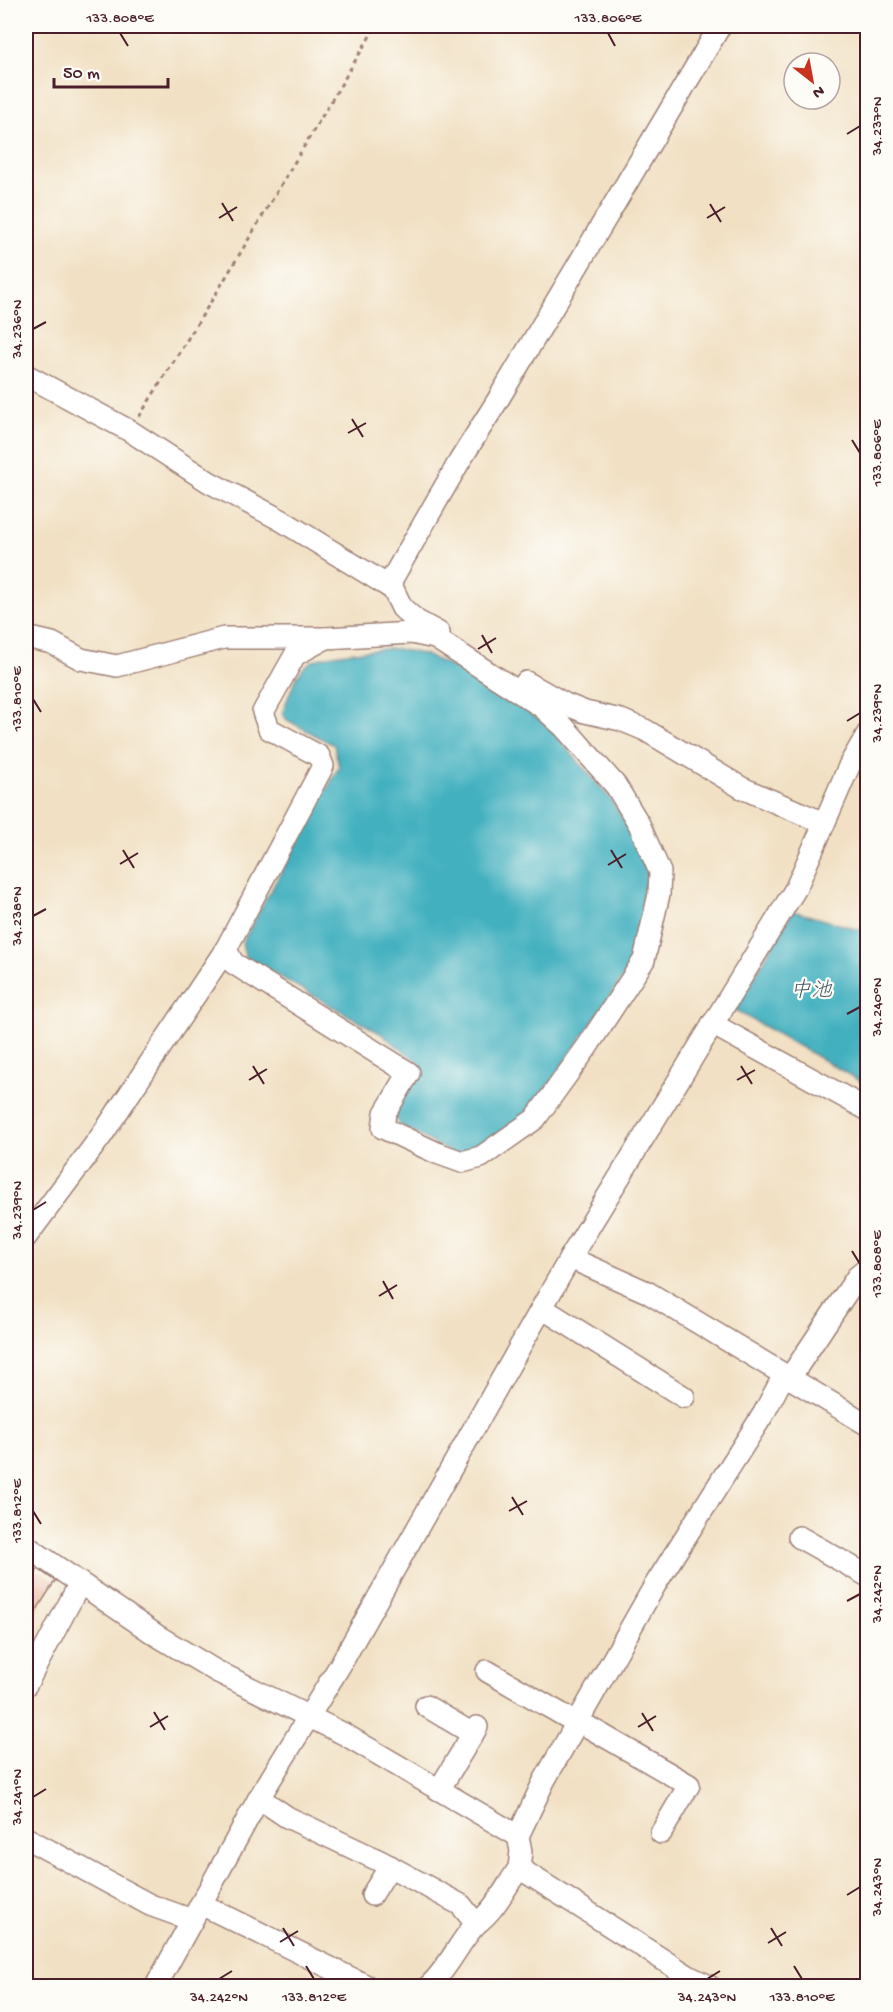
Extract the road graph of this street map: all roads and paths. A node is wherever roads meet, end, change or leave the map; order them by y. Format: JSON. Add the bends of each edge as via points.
{"nodes":[{"id":1,"x":376,"y":26,"type":"edge"},
{"id":2,"x":720,"y":26,"type":"edge"},
{"id":3,"x":26,"y":375,"type":"edge"},
{"id":4,"x":130,"y":431,"type":"junction"},
{"id":5,"x":388,"y":586,"type":"junction"},
{"id":6,"x":26,"y":637,"type":"edge"},
{"id":7,"x":326,"y":638,"type":"junction"},
{"id":8,"x":867,"y":736,"type":"edge"},
{"id":9,"x":824,"y":823,"type":"junction"},
{"id":10,"x":226,"y":950,"type":"junction"},
{"id":11,"x":712,"y":1024,"type":"junction"},
{"id":12,"x":867,"y":1110,"type":"edge"},
{"id":13,"x":26,"y":1237,"type":"edge"},
{"id":14,"x":570,"y":1258,"type":"junction"},
{"id":15,"x":867,"y":1269,"type":"edge"},
{"id":16,"x":542,"y":1308,"type":"junction"},
{"id":17,"x":786,"y":1377,"type":"junction"},
{"id":18,"x":684,"y":1397,"type":"dead end"},
{"id":19,"x":867,"y":1425,"type":"edge"},
{"id":20,"x":799,"y":1537,"type":"dead end"},
{"id":21,"x":27,"y":1549,"type":"edge"},
{"id":22,"x":867,"y":1576,"type":"edge"},
{"id":23,"x":80,"y":1583,"type":"junction"},
{"id":24,"x":486,"y":1671,"type":"dead end"},
{"id":25,"x":26,"y":1685,"type":"edge"},
{"id":26,"x":426,"y":1706,"type":"dead end"},
{"id":27,"x":309,"y":1716,"type":"junction"},
{"id":28,"x":577,"y":1722,"type":"junction"},
{"id":29,"x":439,"y":1790,"type":"junction"},
{"id":30,"x":259,"y":1798,"type":"junction"},
{"id":31,"x":661,"y":1833,"type":"dead end"},
{"id":32,"x":518,"y":1836,"type":"junction"},
{"id":33,"x":26,"y":1838,"type":"edge"},
{"id":34,"x":390,"y":1866,"type":"junction"},
{"id":35,"x":519,"y":1868,"type":"junction"},
{"id":36,"x":372,"y":1894,"type":"dead end"},
{"id":37,"x":196,"y":1912,"type":"junction"},
{"id":38,"x":476,"y":1924,"type":"junction"},
{"id":39,"x":156,"y":1986,"type":"edge"},
{"id":40,"x":368,"y":1986,"type":"edge"},
{"id":41,"x":429,"y":1986,"type":"edge"},
{"id":42,"x":709,"y":1986,"type":"edge"}],
"edges":[{"from":1,"to":4,"type":"path"},
{"from":2,"to":5,"type":"street"},
{"from":3,"to":4,"type":"street"},
{"from":4,"to":5,"type":"street"},
{"from":5,"to":9,"type":"street","via":[[402,608],[417,621],[564,704],[645,730],[742,788]]},
{"from":6,"to":7,"type":"street","via":[[52,644],[81,659],[117,666],[224,638]]},
{"from":7,"to":10,"type":"street","via":[[296,655],[263,712],[269,729],[319,756],[323,766]]},
{"from":7,"to":10,"type":"street","via":[[411,633],[435,638],[542,707],[564,727],[616,786],[639,824],[660,872],[644,960],[536,1119],[481,1157],[462,1162],[382,1128],[385,1113],[409,1073],[233,963]]},
{"from":8,"to":9,"type":"street"},
{"from":9,"to":11,"type":"street","via":[[796,888]]},
{"from":10,"to":13,"type":"street","via":[[102,1135]]},
{"from":11,"to":12,"type":"street"},
{"from":11,"to":14,"type":"street"},
{"from":14,"to":16,"type":"street"},
{"from":14,"to":17,"type":"street","via":[[647,1292]]},
{"from":15,"to":17,"type":"street","via":[[857,1277]]},
{"from":16,"to":18,"type":"street"},
{"from":16,"to":27,"type":"street"},
{"from":17,"to":19,"type":"street"},
{"from":17,"to":28,"type":"street","via":[[655,1585]]},
{"from":20,"to":22,"type":"street"},
{"from":21,"to":23,"type":"street"},
{"from":23,"to":25,"type":"street"},
{"from":23,"to":27,"type":"street","via":[[216,1671]]},
{"from":24,"to":28,"type":"street"},
{"from":26,"to":29,"type":"street","via":[[475,1731]]},
{"from":27,"to":29,"type":"street"},
{"from":27,"to":30,"type":"street"},
{"from":28,"to":31,"type":"street","via":[[689,1785]]},
{"from":28,"to":32,"type":"street"},
{"from":29,"to":32,"type":"street"},
{"from":30,"to":34,"type":"street","via":[[287,1817]]},
{"from":30,"to":37,"type":"street"},
{"from":32,"to":35,"type":"street"},
{"from":33,"to":37,"type":"street","via":[[150,1905]]},
{"from":34,"to":36,"type":"street"},
{"from":34,"to":38,"type":"street","via":[[461,1905]]},
{"from":35,"to":38,"type":"street"},
{"from":35,"to":42,"type":"street"},
{"from":37,"to":39,"type":"street"},
{"from":37,"to":40,"type":"street"},
{"from":38,"to":41,"type":"street","via":[[442,1975]]}]}
